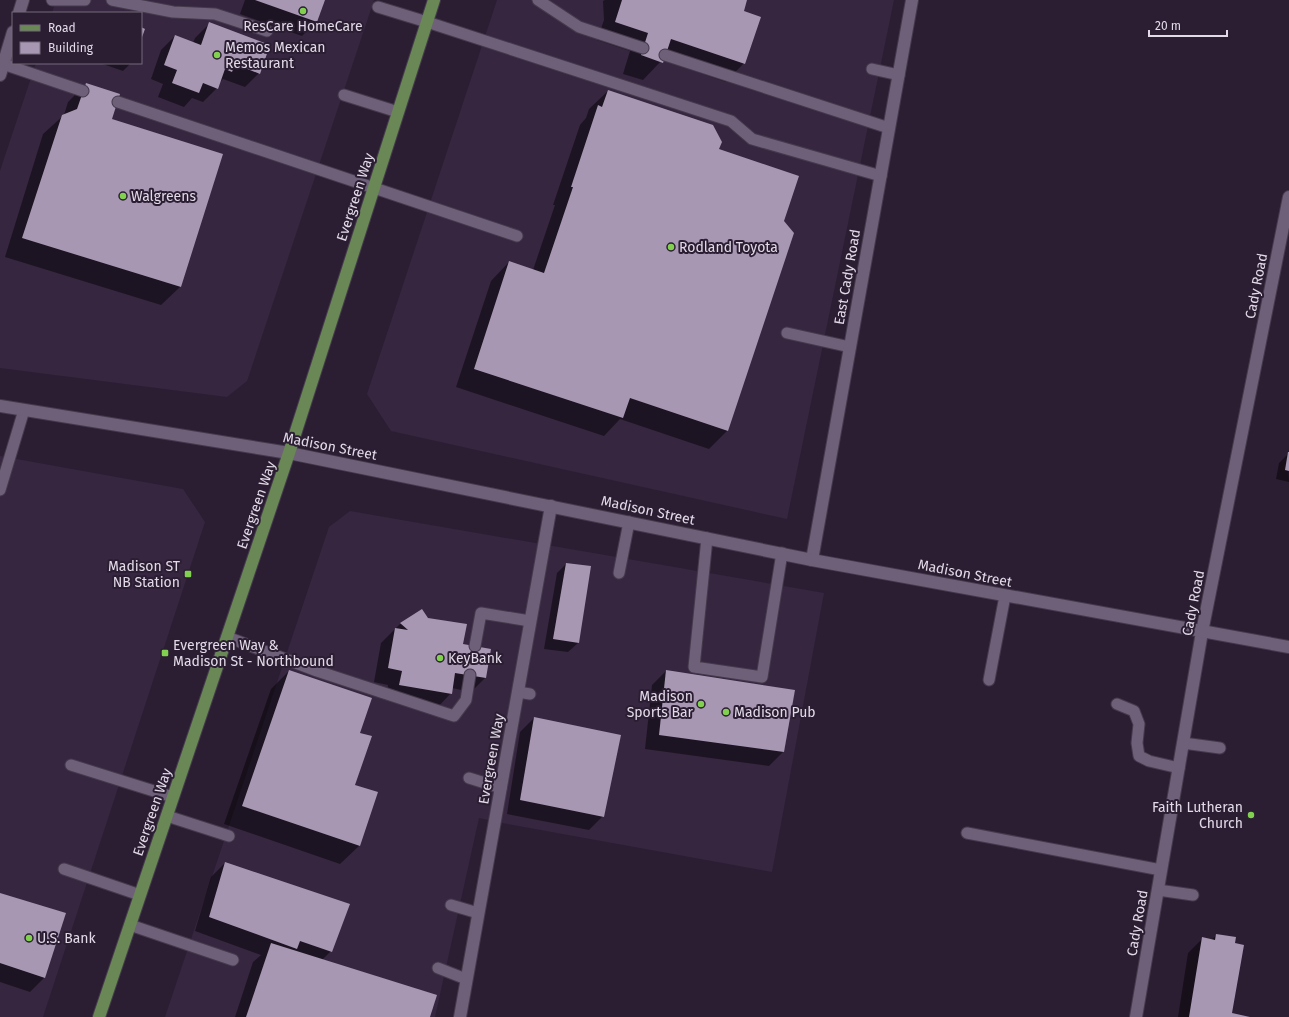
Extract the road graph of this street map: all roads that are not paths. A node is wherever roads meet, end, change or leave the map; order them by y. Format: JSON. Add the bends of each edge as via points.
{"nodes":[{"id":1,"x":23,"y":0,"type":"edge"},
{"id":2,"x":52,"y":0,"type":"edge"},
{"id":3,"x":85,"y":0,"type":"edge"},
{"id":4,"x":112,"y":0,"type":"edge"},
{"id":5,"x":434,"y":0,"type":"edge"},
{"id":6,"x":538,"y":0,"type":"edge"},
{"id":7,"x":912,"y":0,"type":"edge"},
{"id":8,"x":378,"y":7,"type":"dead end"},
{"id":9,"x":19,"y":12,"type":"edge"},
{"id":10,"x":428,"y":22,"type":"junction"},
{"id":11,"x":267,"y":31,"type":"dead end"},
{"id":12,"x":12,"y":35,"type":"edge"},
{"id":13,"x":643,"y":48,"type":"dead end"},
{"id":14,"x":665,"y":55,"type":"dead end"},
{"id":15,"x":2,"y":69,"type":"edge"},
{"id":16,"x":872,"y":69,"type":"dead end"},
{"id":17,"x":899,"y":75,"type":"junction"},
{"id":18,"x":83,"y":91,"type":"dead end"},
{"id":19,"x":344,"y":96,"type":"dead end"},
{"id":20,"x":118,"y":102,"type":"dead end"},
{"id":21,"x":398,"y":112,"type":"junction"},
{"id":22,"x":889,"y":128,"type":"junction"},
{"id":23,"x":881,"y":176,"type":"junction"},
{"id":24,"x":374,"y":187,"type":"junction"},
{"id":25,"x":1289,"y":197,"type":"edge"},
{"id":26,"x":517,"y":236,"type":"dead end"},
{"id":27,"x":787,"y":333,"type":"dead end"},
{"id":28,"x":850,"y":347,"type":"junction"},
{"id":29,"x":0,"y":406,"type":"edge"},
{"id":30,"x":24,"y":410,"type":"junction"},
{"id":31,"x":289,"y":453,"type":"junction"},
{"id":32,"x":0,"y":490,"type":"edge"},
{"id":33,"x":551,"y":506,"type":"junction"},
{"id":34,"x":629,"y":522,"type":"junction"},
{"id":35,"x":707,"y":538,"type":"junction"},
{"id":36,"x":782,"y":553,"type":"junction"},
{"id":37,"x":812,"y":560,"type":"junction"},
{"id":38,"x":619,"y":573,"type":"dead end"},
{"id":39,"x":1005,"y":596,"type":"junction"},
{"id":40,"x":530,"y":621,"type":"junction"},
{"id":41,"x":1202,"y":632,"type":"junction"},
{"id":42,"x":228,"y":636,"type":"junction"},
{"id":43,"x":475,"y":646,"type":"dead end"},
{"id":44,"x":1289,"y":647,"type":"edge"},
{"id":45,"x":470,"y":675,"type":"dead end"},
{"id":46,"x":989,"y":680,"type":"dead end"},
{"id":47,"x":518,"y":692,"type":"junction"},
{"id":48,"x":530,"y":694,"type":"dead end"},
{"id":49,"x":1117,"y":704,"type":"dead end"},
{"id":50,"x":1183,"y":743,"type":"junction"},
{"id":51,"x":1220,"y":748,"type":"dead end"},
{"id":52,"x":71,"y":765,"type":"dead end"},
{"id":53,"x":1179,"y":768,"type":"junction"},
{"id":54,"x":469,"y":778,"type":"dead end"},
{"id":55,"x":500,"y":788,"type":"junction"},
{"id":56,"x":173,"y":797,"type":"junction"},
{"id":57,"x":167,"y":816,"type":"junction"},
{"id":58,"x":967,"y":834,"type":"dead end"},
{"id":59,"x":229,"y":836,"type":"dead end"},
{"id":60,"x":64,"y":869,"type":"dead end"},
{"id":61,"x":1161,"y":870,"type":"junction"},
{"id":62,"x":1158,"y":890,"type":"junction"},
{"id":63,"x":140,"y":895,"type":"junction"},
{"id":64,"x":1193,"y":895,"type":"dead end"},
{"id":65,"x":451,"y":905,"type":"dead end"},
{"id":66,"x":478,"y":913,"type":"junction"},
{"id":67,"x":130,"y":925,"type":"junction"},
{"id":68,"x":233,"y":960,"type":"dead end"},
{"id":69,"x":438,"y":968,"type":"dead end"},
{"id":70,"x":466,"y":979,"type":"junction"},
{"id":71,"x":99,"y":1017,"type":"edge"},
{"id":72,"x":460,"y":1017,"type":"edge"},
{"id":73,"x":1136,"y":1017,"type":"edge"}],
"edges":[{"from":1,"to":9,"type":"street"},
{"from":2,"to":3,"type":"lane"},
{"from":4,"to":11,"type":"lane","via":[[173,12],[215,14]]},
{"from":5,"to":10,"type":"main road","name":"Evergreen Way"},
{"from":6,"to":13,"type":"lane","via":[[579,27]]},
{"from":7,"to":17,"type":"street","name":"East Cady Road"},
{"from":8,"to":10,"type":"lane"},
{"from":10,"to":21,"type":"main road","name":"Evergreen Way"},
{"from":10,"to":23,"type":"lane","via":[[730,121],[752,139]]},
{"from":12,"to":15,"type":"street"},
{"from":14,"to":22,"type":"lane"},
{"from":15,"to":18,"type":"lane"},
{"from":16,"to":17,"type":"lane"},
{"from":17,"to":22,"type":"street","name":"East Cady Road"},
{"from":19,"to":21,"type":"lane"},
{"from":20,"to":24,"type":"lane"},
{"from":21,"to":24,"type":"main road","name":"Evergreen Way"},
{"from":22,"to":23,"type":"street","name":"East Cady Road"},
{"from":23,"to":28,"type":"street","name":"East Cady Road"},
{"from":24,"to":26,"type":"lane"},
{"from":24,"to":31,"type":"main road","name":"Evergreen Way"},
{"from":25,"to":41,"type":"street","name":"Cady Road"},
{"from":27,"to":28,"type":"lane"},
{"from":28,"to":37,"type":"street","name":"East Cady Road"},
{"from":29,"to":30,"type":"street","name":"Madison Street"},
{"from":30,"to":31,"type":"street","name":"Madison Street"},
{"from":30,"to":32,"type":"lane"},
{"from":31,"to":33,"type":"street","name":"Madison Street"},
{"from":31,"to":42,"type":"main road","name":"Evergreen Way"},
{"from":33,"to":34,"type":"street","name":"Madison Street"},
{"from":33,"to":40,"type":"street","name":"Evergreen Way"},
{"from":34,"to":35,"type":"street","name":"Madison Street"},
{"from":34,"to":38,"type":"lane"},
{"from":35,"to":36,"type":"street","name":"Madison Street"},
{"from":35,"to":36,"type":"lane","via":[[694,667],[762,677]]},
{"from":36,"to":37,"type":"street","name":"Madison Street"},
{"from":37,"to":39,"type":"street","name":"Madison Street"},
{"from":39,"to":41,"type":"street","name":"Madison Street"},
{"from":39,"to":46,"type":"lane"},
{"from":40,"to":43,"type":"lane","via":[[482,613]]},
{"from":40,"to":47,"type":"street","name":"Evergreen Way"},
{"from":41,"to":44,"type":"street","name":"Madison Street"},
{"from":41,"to":50,"type":"street","name":"Cady Road"},
{"from":42,"to":45,"type":"lane","via":[[318,671],[454,716],[466,700]]},
{"from":42,"to":56,"type":"main road","name":"Evergreen Way"},
{"from":47,"to":48,"type":"lane"},
{"from":47,"to":55,"type":"street","name":"Evergreen Way"},
{"from":49,"to":53,"type":"lane","via":[[1134,711],[1139,724],[1139,756]]},
{"from":50,"to":51,"type":"lane"},
{"from":50,"to":53,"type":"street","name":"Cady Road"},
{"from":52,"to":56,"type":"lane"},
{"from":53,"to":61,"type":"street","name":"Cady Road"},
{"from":54,"to":55,"type":"lane"},
{"from":55,"to":66,"type":"street","name":"Evergreen Way"},
{"from":56,"to":57,"type":"main road","name":"Evergreen Way"},
{"from":57,"to":59,"type":"lane"},
{"from":57,"to":63,"type":"main road","name":"Evergreen Way"},
{"from":58,"to":61,"type":"lane"},
{"from":60,"to":63,"type":"lane"},
{"from":61,"to":62,"type":"street","name":"Cady Road"},
{"from":62,"to":64,"type":"lane"},
{"from":62,"to":73,"type":"street","name":"Cady Road"},
{"from":63,"to":67,"type":"main road","name":"Evergreen Way"},
{"from":65,"to":66,"type":"lane"},
{"from":66,"to":70,"type":"street","name":"Evergreen Way"},
{"from":67,"to":68,"type":"lane"},
{"from":67,"to":71,"type":"main road","name":"Evergreen Way"},
{"from":69,"to":70,"type":"lane"},
{"from":70,"to":72,"type":"street","name":"Evergreen Way"}]}
